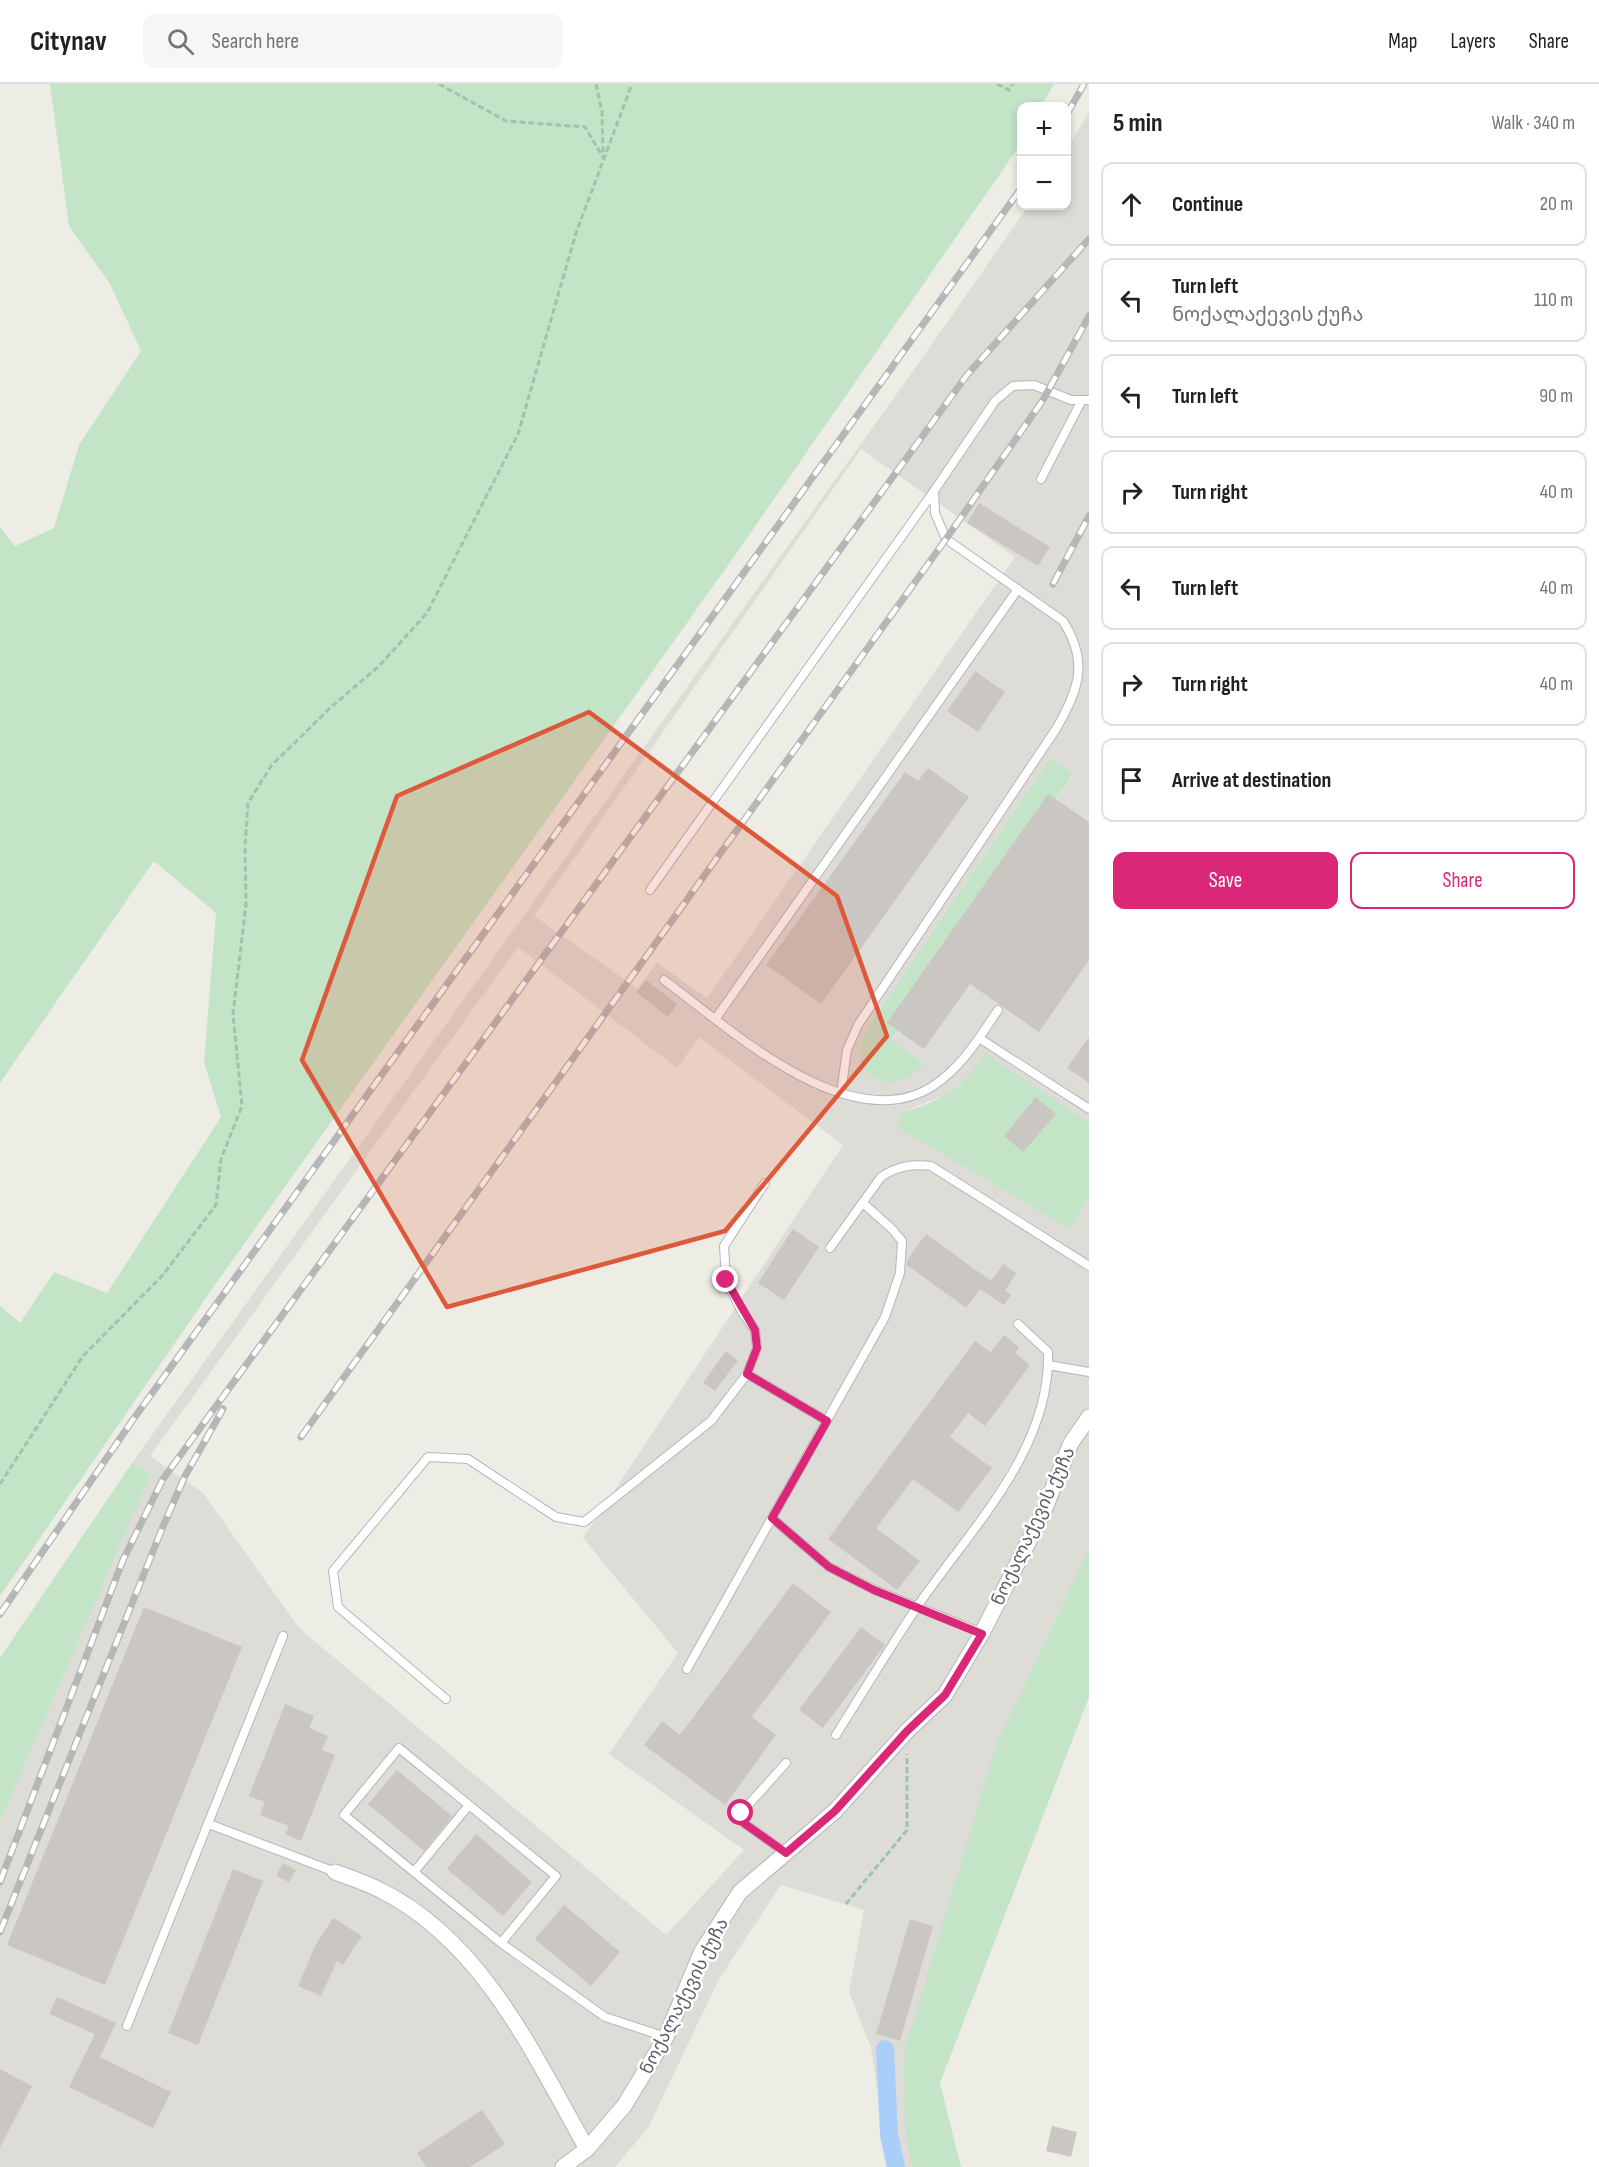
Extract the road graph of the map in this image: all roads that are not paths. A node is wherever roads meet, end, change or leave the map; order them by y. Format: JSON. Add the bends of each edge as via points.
{"nodes":[{"id":1,"x":1086,"y":400,"type":"edge"},
{"id":2,"x":1041,"y":479,"type":"dead end"},
{"id":3,"x":934,"y":491,"type":"junction"},
{"id":4,"x":1018,"y":589,"type":"junction"},
{"id":5,"x":650,"y":890,"type":"dead end"},
{"id":6,"x":664,"y":980,"type":"dead end"},
{"id":7,"x":998,"y":1010,"type":"dead end"},
{"id":8,"x":716,"y":1018,"type":"junction"},
{"id":9,"x":979,"y":1038,"type":"junction"},
{"id":10,"x":841,"y":1093,"type":"junction"},
{"id":11,"x":1089,"y":1109,"type":"edge"},
{"id":12,"x":765,"y":1183,"type":"dead end"},
{"id":13,"x":862,"y":1203,"type":"junction"},
{"id":14,"x":830,"y":1248,"type":"dead end"},
{"id":15,"x":1089,"y":1266,"type":"edge"},
{"id":16,"x":1018,"y":1324,"type":"dead end"},
{"id":17,"x":1048,"y":1365,"type":"junction"},
{"id":18,"x":1089,"y":1372,"type":"edge"},
{"id":19,"x":747,"y":1374,"type":"junction"},
{"id":20,"x":1089,"y":1417,"type":"edge"},
{"id":21,"x":827,"y":1421,"type":"junction"},
{"id":22,"x":772,"y":1518,"type":"junction"},
{"id":23,"x":917,"y":1607,"type":"junction"},
{"id":24,"x":982,"y":1634,"type":"junction"},
{"id":25,"x":283,"y":1636,"type":"dead end"},
{"id":26,"x":687,"y":1669,"type":"dead end"},
{"id":27,"x":446,"y":1699,"type":"dead end"},
{"id":28,"x":836,"y":1735,"type":"dead end"},
{"id":29,"x":786,"y":1763,"type":"dead end"},
{"id":30,"x":469,"y":1805,"type":"junction"},
{"id":31,"x":209,"y":1824,"type":"junction"},
{"id":32,"x":786,"y":1853,"type":"junction"},
{"id":33,"x":335,"y":1872,"type":"joint"},
{"id":34,"x":414,"y":1872,"type":"junction"},
{"id":35,"x":501,"y":1943,"type":"junction"},
{"id":36,"x":127,"y":2026,"type":"dead end"},
{"id":37,"x":666,"y":2037,"type":"junction"},
{"id":38,"x":587,"y":2149,"type":"junction"},
{"id":39,"x":563,"y":2167,"type":"edge"}],
"edges":[{"from":1,"to":2,"type":"lane"},
{"from":1,"to":3,"type":"lane","via":[[1071,400],[1034,385],[1013,386],[995,401]]},
{"from":3,"to":4,"type":"lane","via":[[935,513],[946,539]]},
{"from":3,"to":5,"type":"lane"},
{"from":4,"to":8,"type":"lane"},
{"from":4,"to":10,"type":"lane","via":[[1063,621],[1075,639],[1080,655],[1072,701],[858,1025],[847,1050]]},
{"from":6,"to":8,"type":"lane"},
{"from":7,"to":9,"type":"lane"},
{"from":8,"to":10,"type":"lane","via":[[785,1068]]},
{"from":9,"to":10,"type":"lane","via":[[962,1062],[932,1087],[882,1101]]},
{"from":9,"to":11,"type":"lane"},
{"from":12,"to":19,"type":"lane","via":[[724,1246],[726,1280],[755,1330],[757,1348]]},
{"from":13,"to":14,"type":"lane"},
{"from":13,"to":15,"type":"lane","via":[[881,1177],[892,1170],[931,1166]]},
{"from":13,"to":21,"type":"lane","via":[[902,1241],[900,1273],[885,1317]]},
{"from":16,"to":17,"type":"lane","via":[[1048,1352]]},
{"from":17,"to":18,"type":"lane"},
{"from":17,"to":23,"type":"lane","via":[[1040,1411],[1010,1478]]},
{"from":19,"to":21,"type":"lane"},
{"from":19,"to":27,"type":"lane","via":[[711,1421],[584,1522],[556,1516],[468,1459],[428,1457],[333,1571],[338,1607]]},
{"from":20,"to":24,"type":"street","name":"ნოქალაქევის ქუჩა","via":[[1071,1443],[1043,1513]]},
{"from":21,"to":22,"type":"lane"},
{"from":22,"to":23,"type":"lane","via":[[829,1567]]},
{"from":22,"to":26,"type":"lane"},
{"from":23,"to":24,"type":"lane"},
{"from":23,"to":28,"type":"lane"},
{"from":24,"to":32,"type":"street","name":"ნოქალაქევის ქუჩა","via":[[945,1695],[835,1811]]},
{"from":25,"to":31,"type":"lane"},
{"from":29,"to":32,"type":"lane","via":[[741,1813],[741,1821]]},
{"from":30,"to":34,"type":"lane"},
{"from":30,"to":34,"type":"lane","via":[[399,1748],[344,1815]]},
{"from":30,"to":35,"type":"lane","via":[[556,1876]]},
{"from":31,"to":33,"type":"lane"},
{"from":31,"to":36,"type":"lane"},
{"from":32,"to":37,"type":"street","name":"ნოქალაქევის ქუჩა","via":[[740,1892],[702,1951]]},
{"from":33,"to":38,"type":"street","via":[[382,1891],[418,1913],[458,1947],[510,2014]]},
{"from":34,"to":35,"type":"lane"},
{"from":35,"to":37,"type":"lane","via":[[604,2017]]},
{"from":37,"to":38,"type":"street","name":"ნოქალაქევის ქუჩა","via":[[624,2106]]},
{"from":38,"to":39,"type":"street","name":"ნოქალაქევის ქუჩა"}]}
